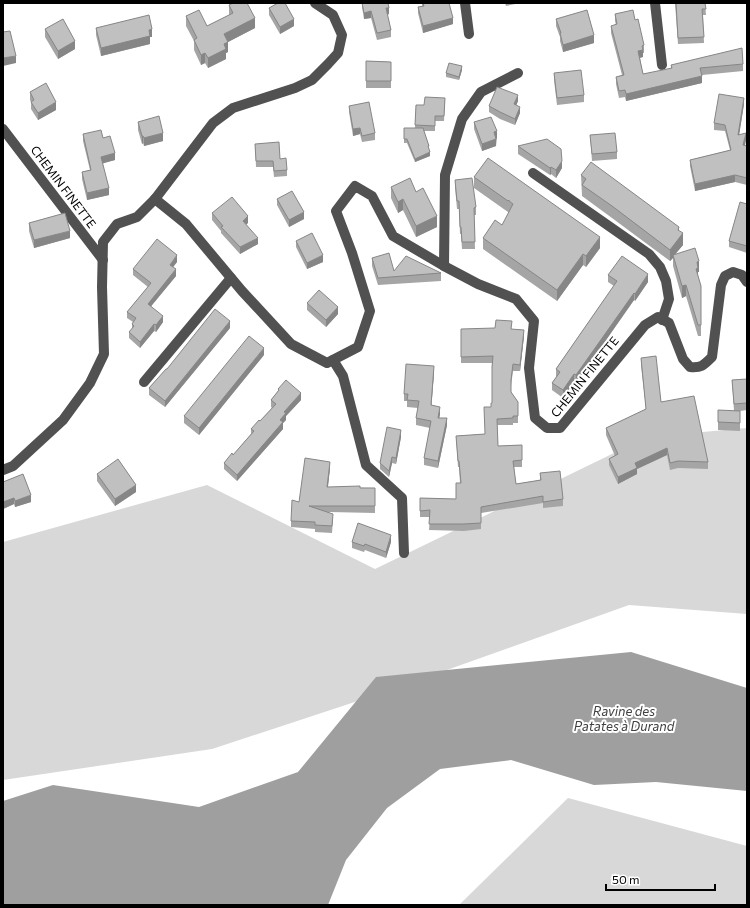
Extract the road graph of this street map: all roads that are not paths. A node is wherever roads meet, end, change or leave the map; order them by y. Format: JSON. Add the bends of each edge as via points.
{"nodes":[{"id":1,"x":315,"y":3,"type":"edge"},
{"id":2,"x":465,"y":3,"type":"edge"},
{"id":3,"x":655,"y":3,"type":"edge"},
{"id":4,"x":469,"y":34,"type":"dead end"},
{"id":5,"x":662,"y":65,"type":"dead end"},
{"id":6,"x":518,"y":73,"type":"dead end"},
{"id":7,"x":3,"y":129,"type":"edge"},
{"id":8,"x":533,"y":173,"type":"dead end"},
{"id":9,"x":155,"y":199,"type":"junction"},
{"id":10,"x":103,"y":260,"type":"junction"},
{"id":11,"x":444,"y":266,"type":"junction"},
{"id":12,"x":231,"y":278,"type":"junction"},
{"id":13,"x":747,"y":282,"type":"edge"},
{"id":14,"x":662,"y":320,"type":"junction"},
{"id":15,"x":333,"y":360,"type":"junction"},
{"id":16,"x":144,"y":382,"type":"dead end"},
{"id":17,"x":3,"y":470,"type":"edge"},
{"id":18,"x":404,"y":553,"type":"dead end"}],
"edges":[{"from":1,"to":9,"type":"street","name":"CHEMIN FINETTE","via":[[333,15],[342,35],[338,53],[312,80],[233,108],[213,123]]},
{"from":2,"to":4,"type":"street"},
{"from":3,"to":5,"type":"street"},
{"from":6,"to":11,"type":"street","via":[[481,92],[462,119],[444,175]]},
{"from":7,"to":10,"type":"street","name":"CHEMIN FINETTE"},
{"from":8,"to":14,"type":"street","via":[[649,254],[660,267],[666,281],[669,299]]},
{"from":9,"to":10,"type":"street","name":"CHEMIN FINETTE","via":[[137,217],[116,224],[103,242]]},
{"from":9,"to":12,"type":"street","via":[[186,224]]},
{"from":10,"to":17,"type":"street","name":"CHEMIN FINETTE","via":[[104,354],[90,383],[63,420],[13,466]]},
{"from":11,"to":14,"type":"street","name":"CHEMIN FINETTE","via":[[478,284],[516,299],[534,321],[528,368],[535,418],[546,428],[560,428],[645,325],[658,317]]},
{"from":11,"to":15,"type":"street","name":"CHEMIN FINETTE","via":[[393,236],[372,196],[355,186],[336,211],[370,311],[358,347]]},
{"from":12,"to":15,"type":"street","via":[[292,344],[327,363]]},
{"from":12,"to":16,"type":"street"},
{"from":13,"to":14,"type":"street","via":[[742,275],[733,272],[725,276],[721,285],[712,356],[698,367],[690,366],[683,359],[669,323]]},
{"from":15,"to":18,"type":"street","via":[[343,376],[366,465],[402,498]]}]}
